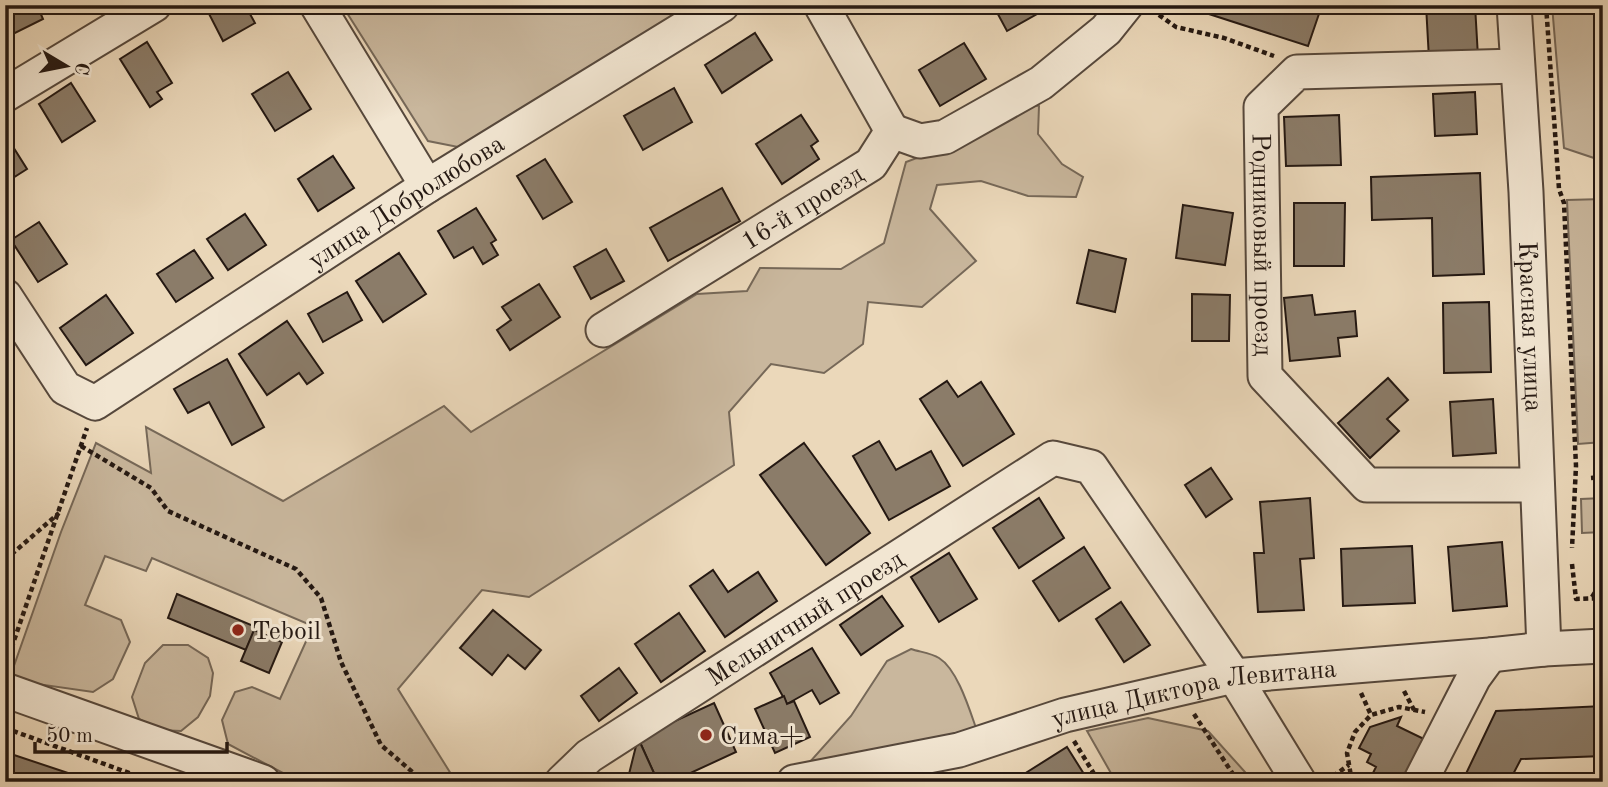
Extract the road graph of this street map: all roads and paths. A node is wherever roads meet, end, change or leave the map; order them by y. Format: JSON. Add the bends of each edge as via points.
{"nodes":[{"id":1,"x":154,"y":5,"type":"edge"},
{"id":2,"x":317,"y":5,"type":"edge"},
{"id":3,"x":722,"y":5,"type":"edge"},
{"id":4,"x":821,"y":5,"type":"edge"},
{"id":5,"x":1126,"y":5,"type":"edge"},
{"id":6,"x":1145,"y":5,"type":"edge"},
{"id":7,"x":1514,"y":5,"type":"edge"},
{"id":8,"x":1546,"y":5,"type":"edge"},
{"id":9,"x":1517,"y":66,"type":"junction"},
{"id":10,"x":1297,"y":72,"type":"junction"},
{"id":11,"x":5,"y":95,"type":"edge"},
{"id":12,"x":892,"y":131,"type":"junction"},
{"id":13,"x":427,"y":186,"type":"junction"},
{"id":14,"x":5,"y":296,"type":"edge"},
{"id":15,"x":603,"y":330,"type":"dead end"},
{"id":16,"x":95,"y":403,"type":"junction"},
{"id":17,"x":81,"y":446,"type":"junction"},
{"id":18,"x":1603,"y":477,"type":"edge"},
{"id":19,"x":1591,"y":478,"type":"dead end"},
{"id":20,"x":1537,"y":485,"type":"junction"},
{"id":21,"x":60,"y":512,"type":"junction"},
{"id":22,"x":5,"y":560,"type":"edge"},
{"id":23,"x":1603,"y":580,"type":"edge"},
{"id":24,"x":1592,"y":598,"type":"junction"},
{"id":25,"x":1603,"y":598,"type":"edge"},
{"id":26,"x":1603,"y":646,"type":"edge"},
{"id":27,"x":1544,"y":649,"type":"junction"},
{"id":28,"x":1490,"y":655,"type":"junction"},
{"id":29,"x":6,"y":668,"type":"edge"},
{"id":30,"x":1234,"y":676,"type":"junction"},
{"id":31,"x":1400,"y":684,"type":"dead end"},
{"id":32,"x":1359,"y":687,"type":"dead end"},
{"id":33,"x":1414,"y":710,"type":"junction"},
{"id":34,"x":1194,"y":713,"type":"dead end"},
{"id":35,"x":1371,"y":715,"type":"junction"},
{"id":36,"x":1454,"y":719,"type":"junction"},
{"id":37,"x":5,"y":728,"type":"edge"},
{"id":38,"x":1061,"y":744,"type":"dead end"},
{"id":39,"x":1349,"y":765,"type":"junction"},
{"id":40,"x":154,"y":782,"type":"edge"},
{"id":41,"x":263,"y":782,"type":"edge"},
{"id":42,"x":424,"y":782,"type":"edge"},
{"id":43,"x":562,"y":782,"type":"edge"},
{"id":44,"x":794,"y":782,"type":"edge"},
{"id":45,"x":1099,"y":782,"type":"edge"},
{"id":46,"x":1238,"y":782,"type":"edge"},
{"id":47,"x":1299,"y":782,"type":"edge"},
{"id":48,"x":1325,"y":782,"type":"edge"},
{"id":49,"x":1352,"y":782,"type":"edge"},
{"id":50,"x":1420,"y":782,"type":"edge"}],
"edges":[{"from":1,"to":11,"type":"street"},
{"from":2,"to":13,"type":"street"},
{"from":3,"to":13,"type":"street","name":"улица Добролюбова"},
{"from":4,"to":12,"type":"street"},
{"from":5,"to":12,"type":"street","via":[[1106,30],[1041,83],[945,137],[920,141]]},
{"from":6,"to":10,"type":"path","via":[[1176,27],[1276,57]]},
{"from":7,"to":9,"type":"street","name":"Красная улица"},
{"from":8,"to":24,"type":"path","via":[[1559,189],[1564,202],[1576,466],[1572,554],[1576,599]]},
{"from":9,"to":10,"type":"street"},
{"from":9,"to":20,"type":"street","name":"Красная улица"},
{"from":10,"to":20,"type":"street","name":"Родниковый проезд","via":[[1261,107],[1265,376],[1367,485]]},
{"from":12,"to":15,"type":"street","name":"16-й проезд","via":[[871,164]]},
{"from":13,"to":16,"type":"street","name":"улица Добролюбова"},
{"from":14,"to":16,"type":"street","via":[[65,388]]},
{"from":16,"to":17,"type":"path"},
{"from":17,"to":21,"type":"path"},
{"from":17,"to":42,"type":"path","via":[[151,488],[168,511],[296,569],[321,598],[341,662],[381,745]]},
{"from":18,"to":19,"type":"path"},
{"from":20,"to":27,"type":"street","name":"Красная улица"},
{"from":21,"to":22,"type":"path"},
{"from":21,"to":29,"type":"path"},
{"from":23,"to":24,"type":"path"},
{"from":24,"to":25,"type":"path"},
{"from":26,"to":27,"type":"street","name":"улица Диктора Левитана"},
{"from":27,"to":28,"type":"street","name":"улица Диктора Левитана"},
{"from":28,"to":30,"type":"street","name":"улица Диктора Левитана"},
{"from":28,"to":36,"type":"street"},
{"from":29,"to":41,"type":"street"},
{"from":30,"to":43,"type":"street","name":"Мельничный проезд","via":[[1091,467],[1053,458],[589,756]]},
{"from":30,"to":44,"type":"street","name":"улица Диктора Левитана","via":[[1065,715],[959,750]]},
{"from":30,"to":47,"type":"street"},
{"from":31,"to":33,"type":"path"},
{"from":32,"to":35,"type":"path"},
{"from":33,"to":35,"type":"path","via":[[1399,707]]},
{"from":33,"to":36,"type":"path"},
{"from":34,"to":46,"type":"path"},
{"from":35,"to":39,"type":"path","via":[[1355,732],[1347,753]]},
{"from":36,"to":50,"type":"street"},
{"from":37,"to":40,"type":"path"},
{"from":38,"to":45,"type":"path","via":[[1073,740]]},
{"from":39,"to":48,"type":"path"},
{"from":39,"to":49,"type":"path"}]}
